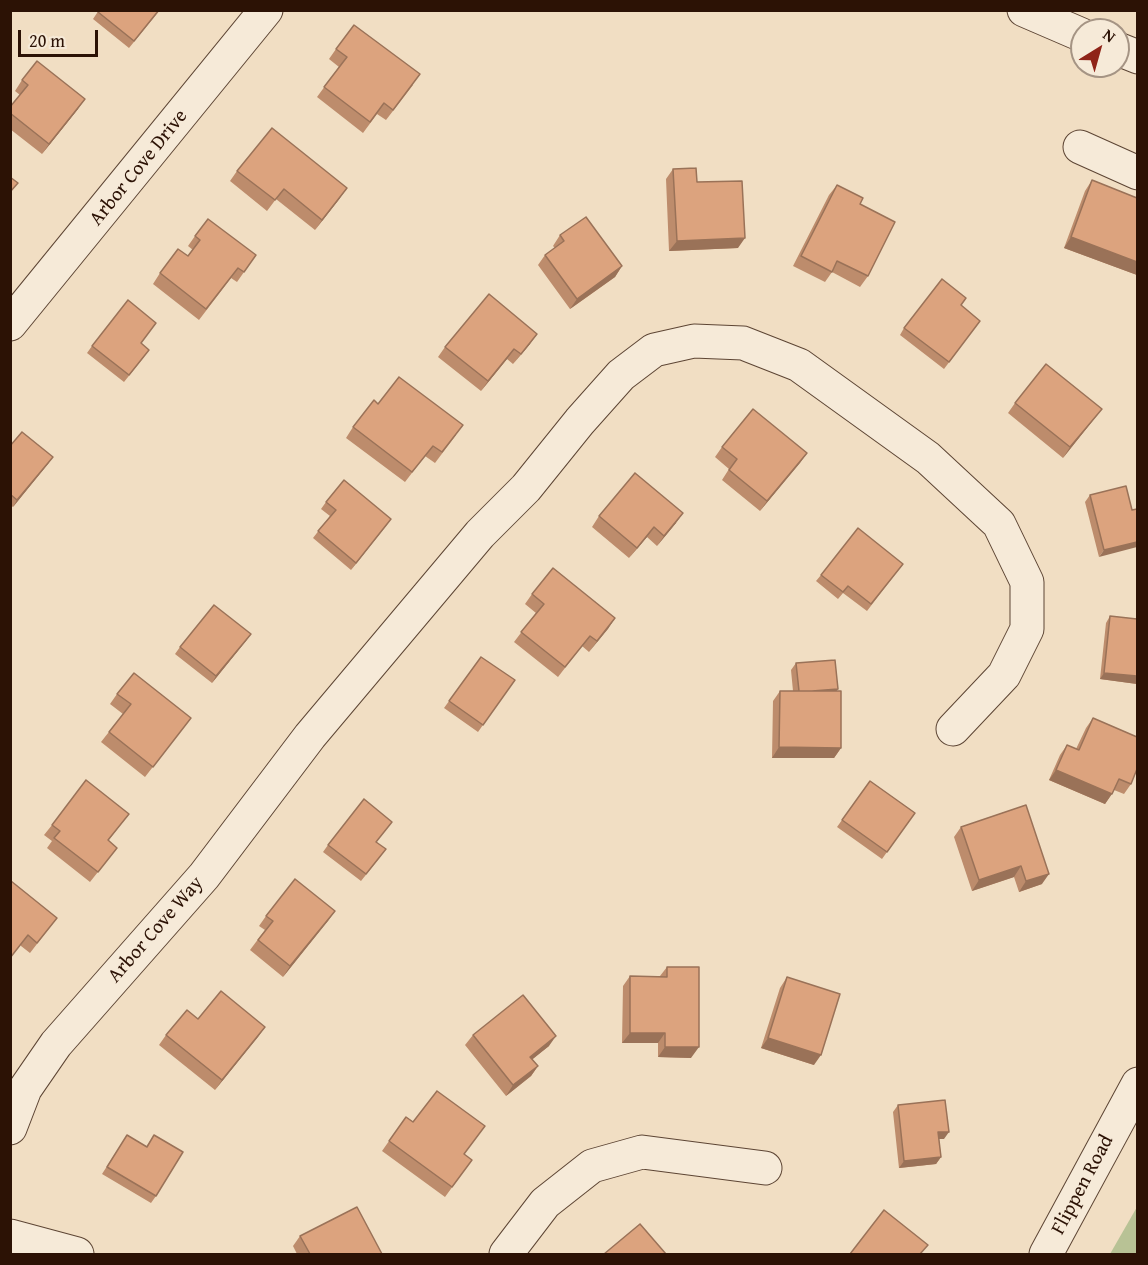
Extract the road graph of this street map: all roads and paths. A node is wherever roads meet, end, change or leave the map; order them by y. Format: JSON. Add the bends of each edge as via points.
{"nodes":[{"id":1,"x":266,"y":10,"type":"edge"},
{"id":2,"x":1024,"y":10,"type":"edge"},
{"id":3,"x":1070,"y":30,"type":"edge"},
{"id":4,"x":1080,"y":147,"type":"dead end"},
{"id":5,"x":1137,"y":173,"type":"edge"},
{"id":6,"x":10,"y":324,"type":"edge"},
{"id":7,"x":953,"y":729,"type":"dead end"},
{"id":8,"x":1137,"y":1084,"type":"edge"},
{"id":9,"x":10,"y":1128,"type":"edge"},
{"id":10,"x":765,"y":1168,"type":"dead end"},
{"id":11,"x":10,"y":1236,"type":"edge"},
{"id":12,"x":77,"y":1254,"type":"edge"},
{"id":13,"x":506,"y":1254,"type":"edge"},
{"id":14,"x":1046,"y":1254,"type":"edge"}],
"edges":[{"from":1,"to":6,"type":"street","name":"Arbor Cove Drive"},
{"from":2,"to":3,"type":"street"},
{"from":4,"to":5,"type":"street"},
{"from":7,"to":9,"type":"street","name":"Arbor Cove Way","via":[[1004,675],[1027,628],[1027,582],[999,524],[928,458],[799,365],[743,343],[694,341],[654,350],[621,375],[526,488],[480,534],[310,736],[204,876],[56,1044],[25,1089]]},
{"from":8,"to":14,"type":"street","name":"Flippen Road"},
{"from":10,"to":13,"type":"street","via":[[642,1152],[592,1166],[545,1203]]},
{"from":11,"to":12,"type":"street"}]}
